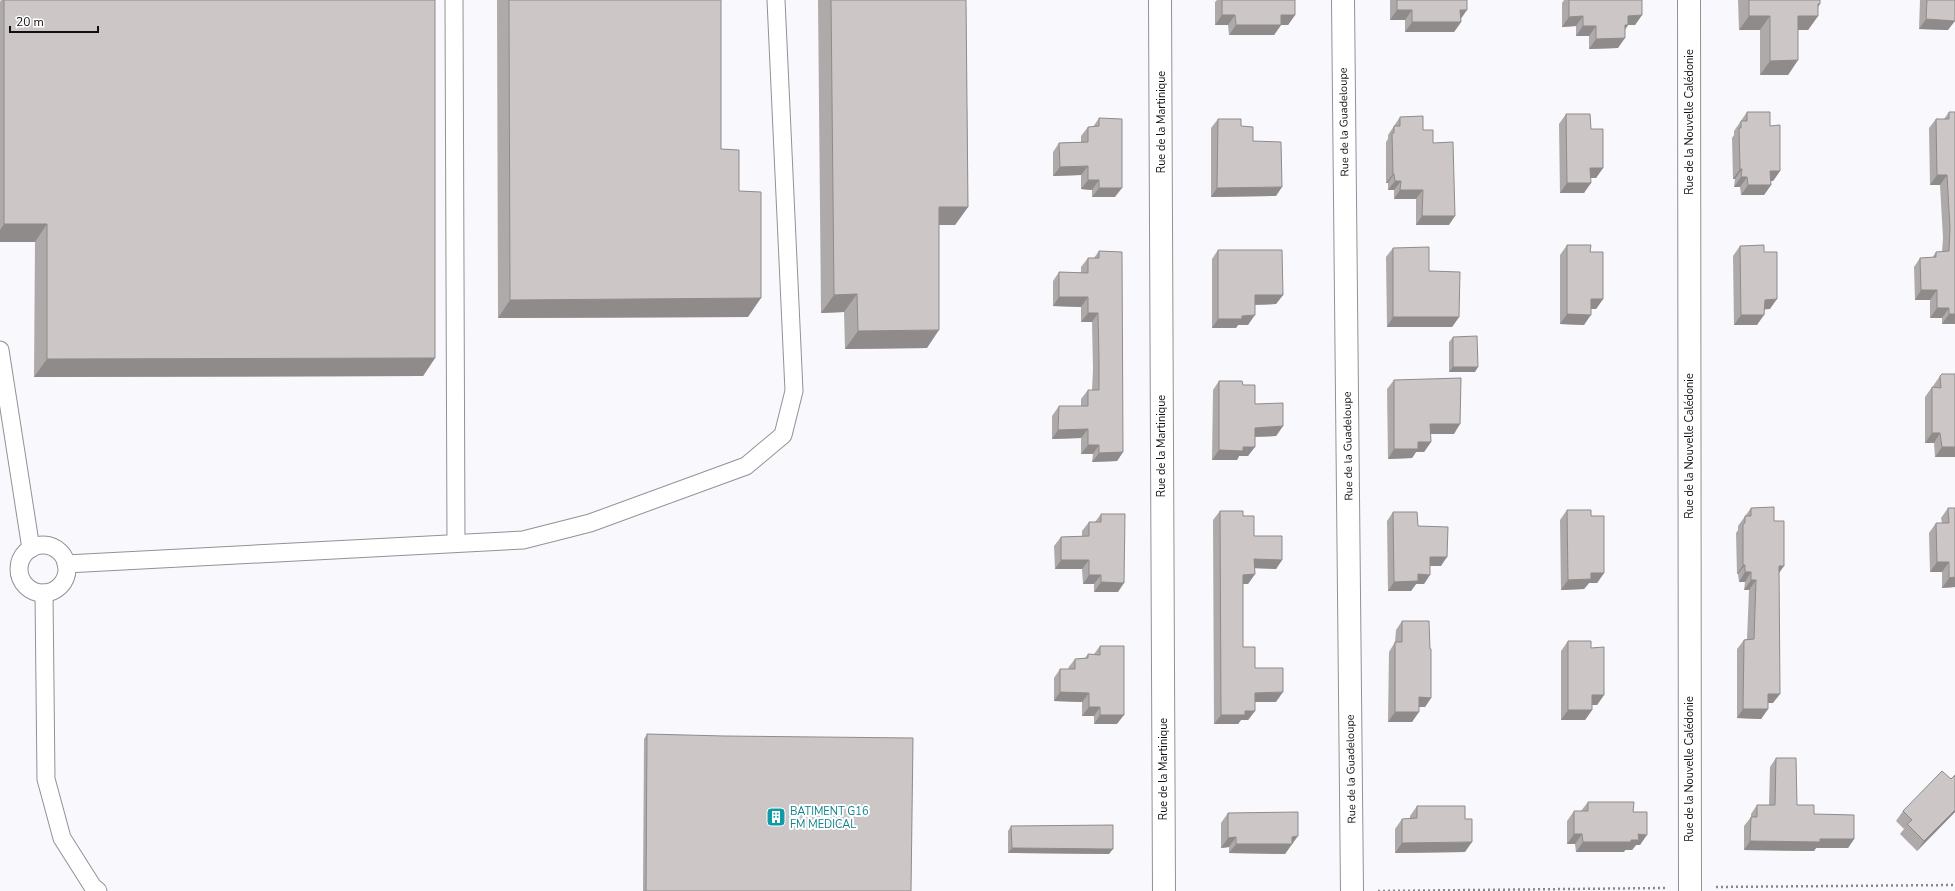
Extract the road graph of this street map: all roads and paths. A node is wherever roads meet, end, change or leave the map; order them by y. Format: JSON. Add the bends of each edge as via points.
{"nodes":[{"id":1,"x":454,"y":0,"type":"edge"},
{"id":2,"x":776,"y":0,"type":"edge"},
{"id":3,"x":1160,"y":0,"type":"edge"},
{"id":4,"x":1343,"y":0,"type":"edge"},
{"id":5,"x":1689,"y":0,"type":"edge"},
{"id":6,"x":0,"y":350,"type":"edge"},
{"id":7,"x":456,"y":544,"type":"junction"},
{"id":8,"x":31,"y":549,"type":"junction"},
{"id":9,"x":66,"y":564,"type":"junction"},
{"id":10,"x":44,"y":593,"type":"junction"},
{"id":11,"x":1955,"y":885,"type":"edge"},
{"id":12,"x":1690,"y":889,"type":"edge"},
{"id":13,"x":98,"y":891,"type":"edge"},
{"id":14,"x":1164,"y":891,"type":"edge"},
{"id":15,"x":1352,"y":891,"type":"edge"}],
"edges":[{"from":1,"to":7,"type":"lane"},
{"from":2,"to":7,"type":"lane","via":[[794,391],[783,435],[746,466],[590,523],[523,540]]},
{"from":3,"to":14,"type":"street","name":"Rue de la Martinique"},
{"from":4,"to":15,"type":"street","name":"Rue de la Guadeloupe"},
{"from":5,"to":12,"type":"street","name":"Rue de la Nouvelle Calédonie"},
{"from":6,"to":8,"type":"lane"},
{"from":7,"to":9,"type":"lane"},
{"from":8,"to":9,"type":"lane","via":[[52,547],[63,557]]},
{"from":8,"to":10,"type":"lane","via":[[21,559],[20,575],[28,588]]},
{"from":9,"to":10,"type":"lane","via":[[64,580],[59,587],[52,592]]},
{"from":10,"to":13,"type":"lane","via":[[46,779],[62,838]]},
{"from":11,"to":12,"type":"path"},
{"from":12,"to":15,"type":"path"}]}
